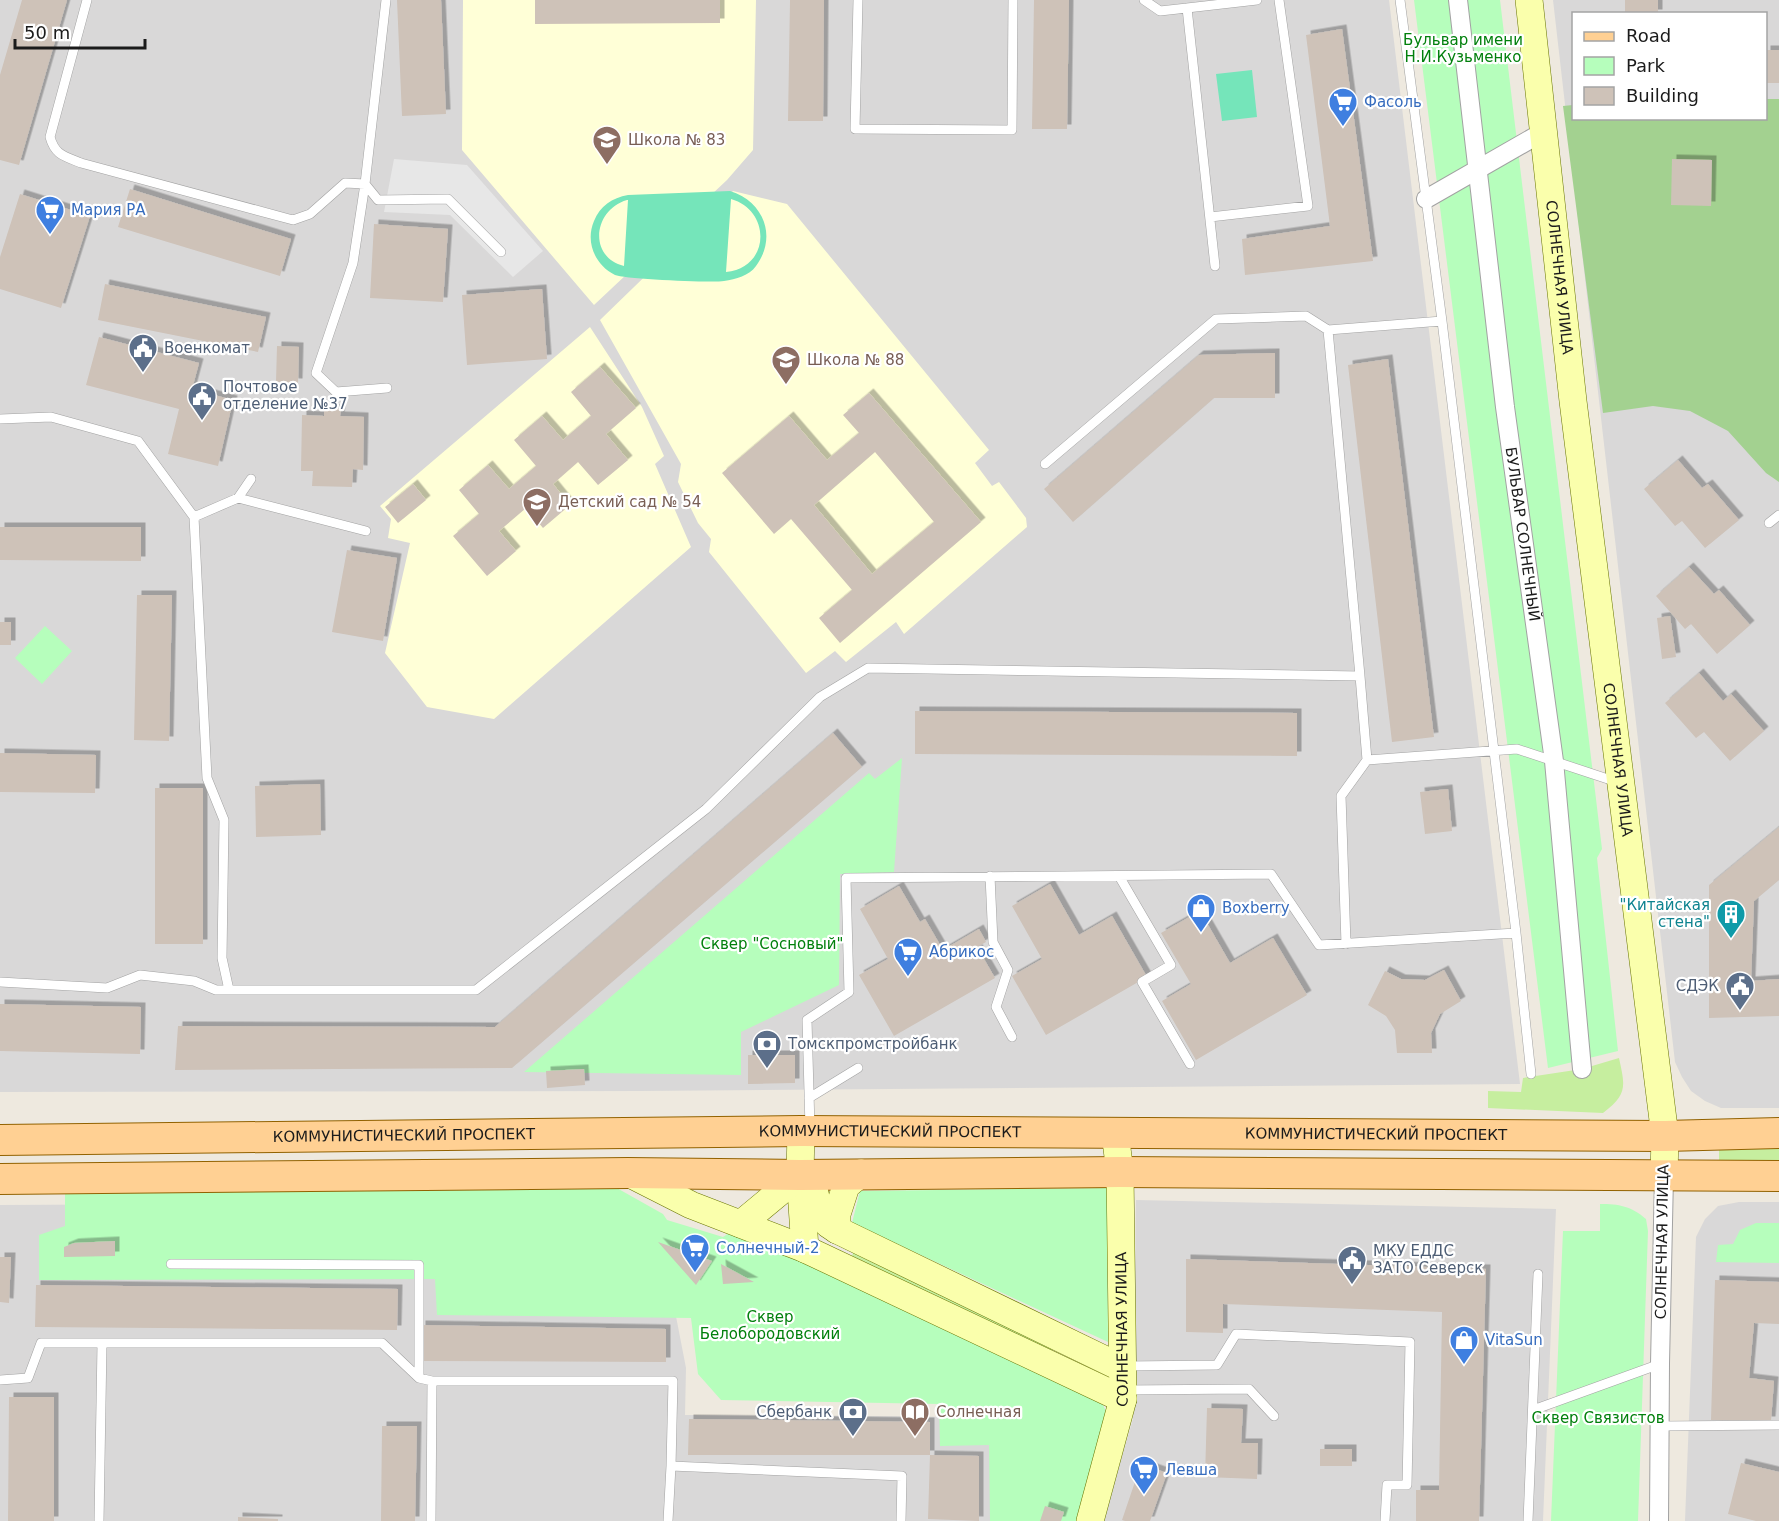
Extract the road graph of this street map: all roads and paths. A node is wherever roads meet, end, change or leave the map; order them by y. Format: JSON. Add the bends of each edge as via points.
{"nodes":[{"id":1,"x":87,"y":0,"type":"edge"},
{"id":2,"x":386,"y":0,"type":"edge"},
{"id":3,"x":858,"y":0,"type":"edge"},
{"id":4,"x":1013,"y":0,"type":"edge"},
{"id":5,"x":1144,"y":0,"type":"edge"},
{"id":6,"x":1257,"y":0,"type":"edge"},
{"id":7,"x":1279,"y":0,"type":"edge"},
{"id":8,"x":1400,"y":0,"type":"edge"},
{"id":9,"x":1458,"y":0,"type":"edge"},
{"id":10,"x":1529,"y":0,"type":"edge"},
{"id":11,"x":1187,"y":8,"type":"junction"},
{"id":12,"x":1543,"y":132,"type":"junction"},
{"id":13,"x":1477,"y":170,"type":"junction"},
{"id":14,"x":365,"y":184,"type":"junction"},
{"id":15,"x":1426,"y":199,"type":"junction"},
{"id":16,"x":1210,"y":217,"type":"junction"},
{"id":17,"x":501,"y":252,"type":"dead end"},
{"id":18,"x":1215,"y":266,"type":"dead end"},
{"id":19,"x":1442,"y":321,"type":"junction"},
{"id":20,"x":1328,"y":330,"type":"junction"},
{"id":21,"x":387,"y":388,"type":"dead end"},
{"id":22,"x":0,"y":419,"type":"edge"},
{"id":23,"x":1045,"y":464,"type":"dead end"},
{"id":24,"x":251,"y":479,"type":"dead end"},
{"id":25,"x":238,"y":498,"type":"junction"},
{"id":26,"x":1779,"y":514,"type":"edge"},
{"id":27,"x":194,"y":517,"type":"junction"},
{"id":28,"x":1769,"y":523,"type":"dead end"},
{"id":29,"x":366,"y":531,"type":"dead end"},
{"id":30,"x":1360,"y":676,"type":"junction"},
{"id":31,"x":1493,"y":749,"type":"junction"},
{"id":32,"x":1366,"y":760,"type":"junction"},
{"id":33,"x":1554,"y":761,"type":"junction"},
{"id":34,"x":1620,"y":783,"type":"junction"},
{"id":35,"x":990,"y":876,"type":"junction"},
{"id":36,"x":1119,"y":876,"type":"junction"},
{"id":37,"x":1516,"y":933,"type":"junction"},
{"id":38,"x":1346,"y":944,"type":"junction"},
{"id":39,"x":0,"y":982,"type":"edge"},
{"id":40,"x":229,"y":990,"type":"junction"},
{"id":41,"x":1012,"y":1037,"type":"dead end"},
{"id":42,"x":1190,"y":1064,"type":"dead end"},
{"id":43,"x":858,"y":1068,"type":"dead end"},
{"id":44,"x":1582,"y":1069,"type":"dead end"},
{"id":45,"x":1531,"y":1074,"type":"dead end"},
{"id":46,"x":809,"y":1098,"type":"junction"},
{"id":47,"x":806,"y":1131,"type":"junction"},
{"id":48,"x":1115,"y":1133,"type":"junction"},
{"id":49,"x":1779,"y":1133,"type":"edge"},
{"id":50,"x":1665,"y":1136,"type":"junction"},
{"id":51,"x":0,"y":1140,"type":"edge"},
{"id":52,"x":1120,"y":1172,"type":"junction"},
{"id":53,"x":628,"y":1173,"type":"junction"},
{"id":54,"x":861,"y":1173,"type":"junction"},
{"id":55,"x":800,"y":1175,"type":"junction"},
{"id":56,"x":1664,"y":1176,"type":"junction"},
{"id":57,"x":1779,"y":1176,"type":"edge"},
{"id":58,"x":0,"y":1179,"type":"edge"},
{"id":59,"x":741,"y":1224,"type":"junction"},
{"id":60,"x":837,"y":1230,"type":"junction"},
{"id":61,"x":805,"y":1249,"type":"junction"},
{"id":62,"x":171,"y":1264,"type":"dead end"},
{"id":63,"x":1538,"y":1274,"type":"dead end"},
{"id":64,"x":102,"y":1344,"type":"junction"},
{"id":65,"x":1660,"y":1364,"type":"junction"},
{"id":66,"x":419,"y":1378,"type":"junction"},
{"id":67,"x":0,"y":1380,"type":"edge"},
{"id":68,"x":432,"y":1381,"type":"junction"},
{"id":69,"x":1122,"y":1381,"type":"junction"},
{"id":70,"x":1533,"y":1410,"type":"junction"},
{"id":71,"x":1274,"y":1416,"type":"dead end"},
{"id":72,"x":1779,"y":1425,"type":"edge"},
{"id":73,"x":1661,"y":1426,"type":"junction"},
{"id":74,"x":671,"y":1466,"type":"junction"},
{"id":75,"x":99,"y":1521,"type":"edge"},
{"id":76,"x":431,"y":1521,"type":"edge"},
{"id":77,"x":668,"y":1521,"type":"edge"},
{"id":78,"x":901,"y":1521,"type":"edge"},
{"id":79,"x":1090,"y":1521,"type":"edge"},
{"id":80,"x":1385,"y":1521,"type":"edge"},
{"id":81,"x":1528,"y":1521,"type":"edge"},
{"id":82,"x":1659,"y":1521,"type":"edge"}],
"edges":[{"from":1,"to":14,"type":"lane","via":[[50,137],[57,152],[81,164],[293,220],[310,214],[345,183]]},
{"from":2,"to":14,"type":"lane"},
{"from":3,"to":4,"type":"lane","via":[[855,129],[1012,130]]},
{"from":5,"to":11,"type":"lane","via":[[1160,11]]},
{"from":6,"to":11,"type":"lane"},
{"from":7,"to":16,"type":"lane","via":[[1308,206]]},
{"from":8,"to":15,"type":"lane"},
{"from":9,"to":13,"type":"street","name":"БУЛЬВАР СОЛНЕЧНЫЙ"},
{"from":10,"to":12,"type":"street","name":"СОЛНЕЧНАЯ УЛИЦА"},
{"from":11,"to":16,"type":"lane"},
{"from":12,"to":13,"type":"street"},
{"from":12,"to":34,"type":"street","name":"СОЛНЕЧНАЯ УЛИЦА"},
{"from":13,"to":15,"type":"street"},
{"from":13,"to":33,"type":"street","name":"БУЛЬВАР СОЛНЕЧНЫЙ"},
{"from":14,"to":17,"type":"lane","via":[[378,200],[448,199]]},
{"from":14,"to":21,"type":"lane","via":[[353,263],[316,373],[336,392]]},
{"from":15,"to":19,"type":"lane"},
{"from":16,"to":18,"type":"lane"},
{"from":19,"to":20,"type":"lane"},
{"from":19,"to":31,"type":"lane"},
{"from":20,"to":23,"type":"lane","via":[[1306,316],[1216,319]]},
{"from":20,"to":30,"type":"lane"},
{"from":22,"to":27,"type":"lane","via":[[51,417],[138,441]]},
{"from":24,"to":25,"type":"lane"},
{"from":25,"to":27,"type":"lane"},
{"from":25,"to":29,"type":"lane"},
{"from":26,"to":28,"type":"lane"},
{"from":27,"to":40,"type":"lane","via":[[207,778],[224,820],[222,958]]},
{"from":30,"to":32,"type":"lane"},
{"from":30,"to":40,"type":"lane","via":[[868,668],[820,698],[706,809],[476,990]]},
{"from":31,"to":32,"type":"lane"},
{"from":31,"to":33,"type":"lane","via":[[1517,749]]},
{"from":31,"to":37,"type":"lane"},
{"from":32,"to":38,"type":"lane","via":[[1341,796]]},
{"from":33,"to":34,"type":"lane"},
{"from":33,"to":44,"type":"street","name":"БУЛЬВАР СОЛНЕЧНЫЙ"},
{"from":34,"to":50,"type":"street","name":"СОЛНЕЧНАЯ УЛИЦА"},
{"from":35,"to":36,"type":"lane"},
{"from":35,"to":41,"type":"lane","via":[[993,942],[1008,970],[996,1007]]},
{"from":35,"to":46,"type":"lane","via":[[846,878],[849,992],[807,1020]]},
{"from":36,"to":38,"type":"lane","via":[[1271,874],[1319,945]]},
{"from":36,"to":42,"type":"lane","via":[[1171,965],[1142,982]]},
{"from":37,"to":38,"type":"lane"},
{"from":37,"to":45,"type":"lane"},
{"from":39,"to":40,"type":"lane","via":[[108,988],[140,975],[194,981],[216,990]]},
{"from":43,"to":46,"type":"lane"},
{"from":46,"to":47,"type":"lane"},
{"from":47,"to":48,"type":"main road","name":"КОММУНИСТИЧЕСКИЙ ПРОСПЕКТ"},
{"from":47,"to":51,"type":"main road","name":"КОММУНИСТИЧЕСКИЙ ПРОСПЕКТ"},
{"from":47,"to":55,"type":"street"},
{"from":48,"to":50,"type":"main road","name":"КОММУНИСТИЧЕСКИЙ ПРОСПЕКТ"},
{"from":48,"to":52,"type":"street","name":"СОЛНЕЧНАЯ УЛИЦА"},
{"from":49,"to":50,"type":"main road","name":"КОММУНИСТИЧЕСКИЙ ПРОСПЕКТ"},
{"from":50,"to":56,"type":"street","name":"СОЛНЕЧНАЯ УЛИЦА"},
{"from":52,"to":54,"type":"main road"},
{"from":52,"to":56,"type":"main road"},
{"from":52,"to":69,"type":"street","name":"СОЛНЕЧНАЯ УЛИЦА"},
{"from":53,"to":55,"type":"main road"},
{"from":53,"to":58,"type":"main road"},
{"from":53,"to":59,"type":"street"},
{"from":54,"to":55,"type":"main road"},
{"from":54,"to":60,"type":"street","via":[[846,1185],[837,1214]]},
{"from":55,"to":59,"type":"street"},
{"from":55,"to":60,"type":"street","via":[[814,1189],[828,1224]]},
{"from":55,"to":61,"type":"street"},
{"from":56,"to":57,"type":"main road"},
{"from":56,"to":65,"type":"street","name":"СОЛНЕЧНАЯ УЛИЦА"},
{"from":59,"to":61,"type":"street"},
{"from":60,"to":69,"type":"street"},
{"from":61,"to":69,"type":"street"},
{"from":62,"to":66,"type":"lane","via":[[419,1265]]},
{"from":63,"to":70,"type":"lane"},
{"from":64,"to":66,"type":"lane","via":[[382,1343]]},
{"from":64,"to":67,"type":"lane","via":[[41,1343],[28,1377]]},
{"from":64,"to":75,"type":"lane"},
{"from":65,"to":70,"type":"lane"},
{"from":65,"to":73,"type":"street","name":"СОЛНЕЧНАЯ УЛИЦА"},
{"from":66,"to":68,"type":"lane"},
{"from":68,"to":74,"type":"lane","via":[[673,1381]]},
{"from":68,"to":76,"type":"lane"},
{"from":69,"to":71,"type":"lane","via":[[1249,1389]]},
{"from":69,"to":79,"type":"street","name":"СОЛНЕЧНАЯ УЛИЦА"},
{"from":69,"to":80,"type":"lane","via":[[1217,1365],[1236,1334],[1410,1342],[1407,1485],[1387,1485]]},
{"from":70,"to":81,"type":"lane"},
{"from":72,"to":73,"type":"lane"},
{"from":73,"to":82,"type":"street","name":"СОЛНЕЧНАЯ УЛИЦА"},
{"from":74,"to":77,"type":"lane"},
{"from":74,"to":78,"type":"lane","via":[[902,1476]]}]}
